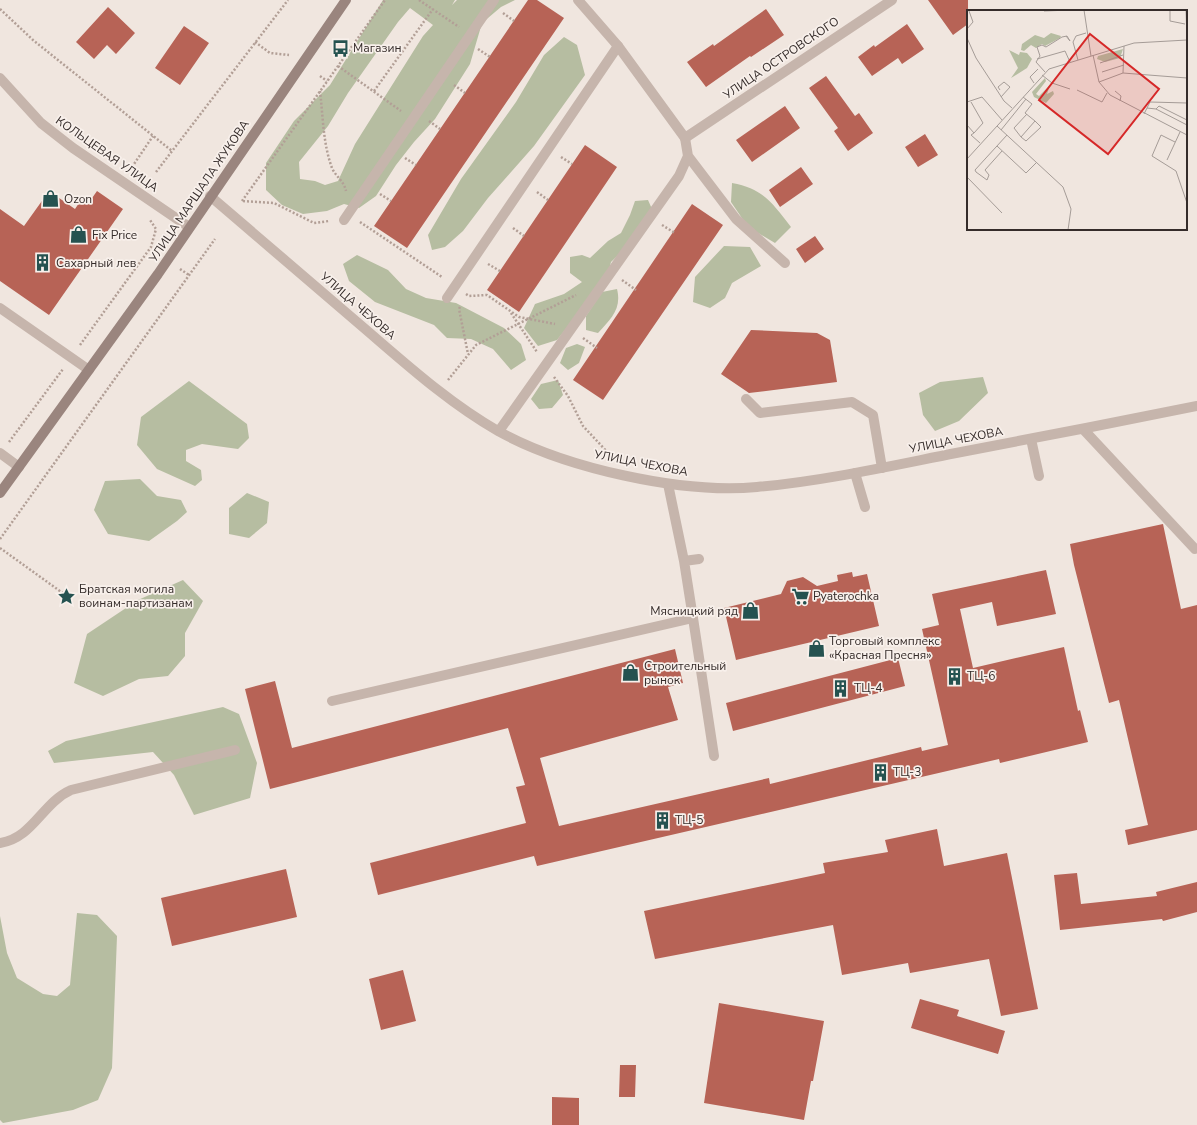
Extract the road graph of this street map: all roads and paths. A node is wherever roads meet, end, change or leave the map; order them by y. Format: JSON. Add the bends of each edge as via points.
{"nodes":[{"id":1,"x":288,"y":0,"type":"edge"},
{"id":2,"x":346,"y":0,"type":"edge"},
{"id":3,"x":385,"y":0,"type":"edge"},
{"id":4,"x":420,"y":0,"type":"edge"},
{"id":5,"x":494,"y":0,"type":"edge"},
{"id":6,"x":578,"y":0,"type":"edge"},
{"id":7,"x":892,"y":0,"type":"edge"},
{"id":8,"x":0,"y":9,"type":"edge"},
{"id":9,"x":433,"y":9,"type":"junction"},
{"id":10,"x":444,"y":16,"type":"dead end"},
{"id":11,"x":255,"y":42,"type":"junction"},
{"id":12,"x":618,"y":46,"type":"junction"},
{"id":13,"x":290,"y":55,"type":"dead end"},
{"id":14,"x":338,"y":66,"type":"junction"},
{"id":15,"x":320,"y":76,"type":"dead end"},
{"id":16,"x":0,"y":78,"type":"edge"},
{"id":17,"x":327,"y":81,"type":"junction"},
{"id":18,"x":320,"y":91,"type":"junction"},
{"id":19,"x":374,"y":91,"type":"junction"},
{"id":20,"x":413,"y":119,"type":"junction"},
{"id":21,"x":153,"y":136,"type":"junction"},
{"id":22,"x":685,"y":138,"type":"junction"},
{"id":23,"x":172,"y":151,"type":"junction"},
{"id":24,"x":688,"y":156,"type":"junction"},
{"id":25,"x":132,"y":167,"type":"dead end"},
{"id":26,"x":156,"y":172,"type":"dead end"},
{"id":27,"x":210,"y":196,"type":"junction"},
{"id":28,"x":346,"y":217,"type":"junction"},
{"id":29,"x":149,"y":218,"type":"dead end"},
{"id":30,"x":190,"y":227,"type":"junction"},
{"id":31,"x":215,"y":239,"type":"dead end"},
{"id":32,"x":785,"y":263,"type":"dead end"},
{"id":33,"x":180,"y":268,"type":"dead end"},
{"id":34,"x":189,"y":275,"type":"junction"},
{"id":35,"x":580,"y":293,"type":"dead end"},
{"id":36,"x":469,"y":296,"type":"dead end"},
{"id":37,"x":447,"y":298,"type":"dead end"},
{"id":38,"x":466,"y":300,"type":"dead end"},
{"id":39,"x":462,"y":304,"type":"dead end"},
{"id":40,"x":0,"y":308,"type":"edge"},
{"id":41,"x":509,"y":310,"type":"dead end"},
{"id":42,"x":519,"y":324,"type":"junction"},
{"id":43,"x":468,"y":355,"type":"junction"},
{"id":44,"x":71,"y":357,"type":"junction"},
{"id":45,"x":545,"y":366,"type":"junction"},
{"id":46,"x":89,"y":370,"type":"junction"},
{"id":47,"x":439,"y":391,"type":"junction"},
{"id":48,"x":746,"y":399,"type":"dead end"},
{"id":49,"x":1197,"y":406,"type":"edge"},
{"id":50,"x":1082,"y":429,"type":"junction"},
{"id":51,"x":499,"y":431,"type":"junction"},
{"id":52,"x":1030,"y":439,"type":"junction"},
{"id":53,"x":1,"y":454,"type":"edge"},
{"id":54,"x":19,"y":467,"type":"junction"},
{"id":55,"x":882,"y":468,"type":"junction"},
{"id":56,"x":855,"y":473,"type":"junction"},
{"id":57,"x":630,"y":476,"type":"junction"},
{"id":58,"x":1040,"y":476,"type":"dead end"},
{"id":59,"x":668,"y":484,"type":"junction"},
{"id":60,"x":0,"y":492,"type":"edge"},
{"id":61,"x":865,"y":507,"type":"dead end"},
{"id":62,"x":0,"y":539,"type":"edge"},
{"id":63,"x":0,"y":548,"type":"edge"},
{"id":64,"x":1196,"y":549,"type":"dead end"},
{"id":65,"x":698,"y":559,"type":"dead end"},
{"id":66,"x":684,"y":561,"type":"junction"},
{"id":67,"x":64,"y":594,"type":"dead end"},
{"id":68,"x":693,"y":618,"type":"junction"},
{"id":69,"x":332,"y":701,"type":"dead end"},
{"id":70,"x":235,"y":750,"type":"dead end"},
{"id":71,"x":714,"y":756,"type":"dead end"},
{"id":72,"x":0,"y":843,"type":"edge"}],
"edges":[{"from":1,"to":11,"type":"path"},
{"from":2,"to":27,"type":"main road","name":"УЛИЦА МАРШАЛА ЖУКОВА"},
{"from":3,"to":14,"type":"path"},
{"from":4,"to":9,"type":"path"},
{"from":5,"to":20,"type":"street"},
{"from":6,"to":12,"type":"street"},
{"from":7,"to":22,"type":"street","name":"УЛИЦА ОСТРОВСКОГО"},
{"from":8,"to":21,"type":"path","via":[[33,40]]},
{"from":9,"to":10,"type":"path"},
{"from":9,"to":19,"type":"path"},
{"from":11,"to":13,"type":"path","via":[[270,53]]},
{"from":11,"to":23,"type":"path"},
{"from":12,"to":22,"type":"street"},
{"from":12,"to":37,"type":"street"},
{"from":14,"to":17,"type":"path"},
{"from":14,"to":19,"type":"path"},
{"from":15,"to":17,"type":"path"},
{"from":16,"to":30,"type":"street","name":"КОЛЬЦЕВАЯ УЛИЦА","via":[[41,123],[72,148]]},
{"from":17,"to":18,"type":"path"},
{"from":18,"to":28,"type":"path","via":[[325,136],[333,169],[345,184]]},
{"from":18,"to":28,"type":"path","via":[[242,201],[274,203],[314,223]]},
{"from":19,"to":20,"type":"path"},
{"from":20,"to":28,"type":"street"},
{"from":21,"to":23,"type":"path"},
{"from":21,"to":25,"type":"path"},
{"from":22,"to":24,"type":"street"},
{"from":23,"to":26,"type":"path"},
{"from":24,"to":32,"type":"street","via":[[736,219]]},
{"from":24,"to":45,"type":"street","via":[[680,176]]},
{"from":27,"to":30,"type":"main road","name":"УЛИЦА МАРШАЛА ЖУКОВА"},
{"from":27,"to":47,"type":"street","name":"УЛИЦА ЧЕХОВА"},
{"from":29,"to":44,"type":"path","via":[[156,229],[151,247]]},
{"from":30,"to":46,"type":"main road","name":"УЛИЦА МАРШАЛА ЖУКОВА"},
{"from":31,"to":34,"type":"path"},
{"from":33,"to":34,"type":"path"},
{"from":34,"to":62,"type":"path"},
{"from":35,"to":42,"type":"path"},
{"from":36,"to":38,"type":"path"},
{"from":39,"to":43,"type":"path","via":[[459,309]]},
{"from":40,"to":44,"type":"street"},
{"from":41,"to":42,"type":"path"},
{"from":42,"to":43,"type":"path","via":[[476,345]]},
{"from":42,"to":45,"type":"path"},
{"from":43,"to":47,"type":"path"},
{"from":44,"to":46,"type":"street"},
{"from":44,"to":53,"type":"path"},
{"from":45,"to":51,"type":"street"},
{"from":45,"to":57,"type":"path","via":[[568,396],[583,426]]},
{"from":46,"to":54,"type":"main road","name":"УЛИЦА МАРШАЛА ЖУКОВА"},
{"from":47,"to":51,"type":"street","name":"УЛИЦА ЧЕХОВА"},
{"from":48,"to":55,"type":"street","via":[[760,413],[852,402],[873,415]]},
{"from":49,"to":50,"type":"street","name":"УЛИЦА ЧЕХОВА"},
{"from":50,"to":52,"type":"street","name":"УЛИЦА ЧЕХОВА"},
{"from":50,"to":64,"type":"street"},
{"from":51,"to":57,"type":"street","name":"УЛИЦА ЧЕХОВА","via":[[528,445],[576,462]]},
{"from":52,"to":55,"type":"street","name":"УЛИЦА ЧЕХОВА"},
{"from":52,"to":58,"type":"street"},
{"from":53,"to":54,"type":"street"},
{"from":54,"to":60,"type":"main road","name":"УЛИЦА МАРШАЛА ЖУКОВА"},
{"from":55,"to":56,"type":"street","name":"УЛИЦА ЧЕХОВА"},
{"from":56,"to":59,"type":"street","name":"УЛИЦА ЧЕХОВА","via":[[755,488]]},
{"from":56,"to":61,"type":"street"},
{"from":57,"to":59,"type":"street","name":"УЛИЦА ЧЕХОВА"},
{"from":59,"to":66,"type":"street"},
{"from":63,"to":67,"type":"path"},
{"from":65,"to":66,"type":"street"},
{"from":66,"to":68,"type":"street"},
{"from":68,"to":69,"type":"street"},
{"from":68,"to":71,"type":"street"},
{"from":70,"to":72,"type":"street","via":[[70,790],[53,802],[21,836]]}]}
